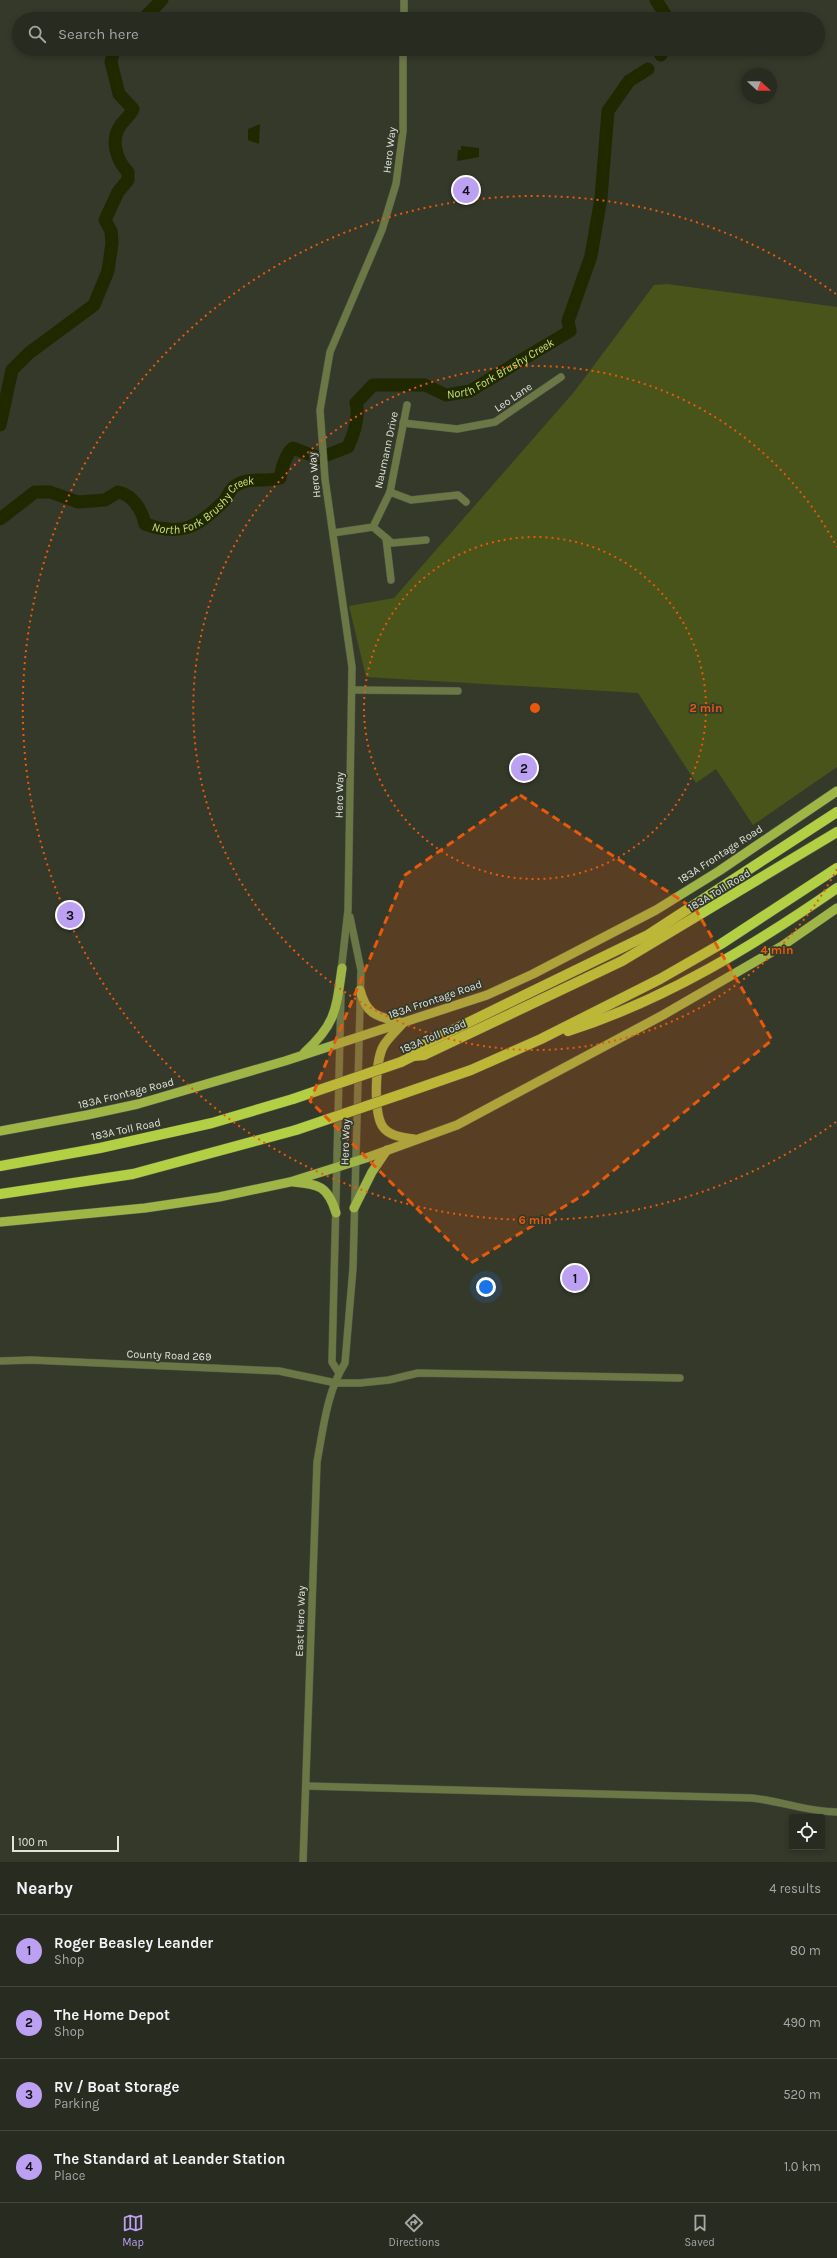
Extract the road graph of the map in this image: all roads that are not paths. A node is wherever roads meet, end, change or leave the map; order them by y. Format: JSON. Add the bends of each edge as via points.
{"nodes":[{"id":1,"x":404,"y":0,"type":"edge"},
{"id":2,"x":404,"y":12,"type":"edge"},
{"id":3,"x":403,"y":56,"type":"edge"},
{"id":4,"x":561,"y":377,"type":"dead end"},
{"id":5,"x":407,"y":405,"type":"dead end"},
{"id":6,"x":403,"y":423,"type":"junction"},
{"id":7,"x":390,"y":492,"type":"junction"},
{"id":8,"x":466,"y":502,"type":"dead end"},
{"id":9,"x":373,"y":527,"type":"junction"},
{"id":10,"x":333,"y":534,"type":"junction"},
{"id":11,"x":386,"y":538,"type":"junction"},
{"id":12,"x":426,"y":540,"type":"dead end"},
{"id":13,"x":391,"y":580,"type":"dead end"},
{"id":14,"x":352,"y":690,"type":"junction"},
{"id":15,"x":458,"y":691,"type":"dead end"},
{"id":16,"x":837,"y":791,"type":"edge"},
{"id":17,"x":837,"y":812,"type":"edge"},
{"id":18,"x":837,"y":832,"type":"edge"},
{"id":19,"x":837,"y":868,"type":"edge"},
{"id":20,"x":837,"y":888,"type":"edge"},
{"id":21,"x":837,"y":908,"type":"edge"},
{"id":22,"x":348,"y":910,"type":"junction"},
{"id":23,"x":342,"y":968,"type":"junction"},
{"id":24,"x":360,"y":990,"type":"junction"},
{"id":25,"x":403,"y":1023,"type":"junction"},
{"id":26,"x":359,"y":1037,"type":"junction"},
{"id":27,"x":541,"y":1039,"type":"junction"},
{"id":28,"x":340,"y":1043,"type":"junction"},
{"id":29,"x":302,"y":1055,"type":"junction"},
{"id":30,"x":413,"y":1056,"type":"junction"},
{"id":31,"x":0,"y":1130,"type":"edge"},
{"id":32,"x":415,"y":1140,"type":"junction"},
{"id":33,"x":387,"y":1150,"type":"junction"},
{"id":34,"x":355,"y":1161,"type":"junction"},
{"id":35,"x":0,"y":1166,"type":"edge"},
{"id":36,"x":337,"y":1166,"type":"junction"},
{"id":37,"x":290,"y":1182,"type":"junction"},
{"id":38,"x":0,"y":1194,"type":"edge"},
{"id":39,"x":354,"y":1208,"type":"junction"},
{"id":40,"x":336,"y":1213,"type":"junction"},
{"id":41,"x":0,"y":1222,"type":"edge"},
{"id":42,"x":0,"y":1361,"type":"edge"},
{"id":43,"x":339,"y":1373,"type":"junction"},
{"id":44,"x":680,"y":1378,"type":"dead end"},
{"id":45,"x":336,"y":1383,"type":"junction"},
{"id":46,"x":306,"y":1786,"type":"junction"},
{"id":47,"x":837,"y":1812,"type":"edge"},
{"id":48,"x":303,"y":1862,"type":"edge"}],
"edges":[{"from":1,"to":2,"type":"street"},
{"from":3,"to":10,"type":"street","name":"Hero Way","via":[[403,131],[396,184],[382,230],[330,352],[320,410],[324,468]]},
{"from":4,"to":6,"type":"street","name":"Leo Lane","via":[[495,422],[458,429]]},
{"from":5,"to":6,"type":"street","name":"Naumann Drive"},
{"from":6,"to":7,"type":"street","name":"Naumann Drive"},
{"from":7,"to":8,"type":"street","via":[[411,500],[458,495]]},
{"from":7,"to":9,"type":"street","name":"Naumann Drive"},
{"from":9,"to":10,"type":"street"},
{"from":9,"to":11,"type":"street"},
{"from":10,"to":14,"type":"street","name":"Hero Way","via":[[348,629]]},
{"from":11,"to":12,"type":"street","via":[[392,543]]},
{"from":11,"to":13,"type":"street"},
{"from":14,"to":15,"type":"street"},
{"from":14,"to":22,"type":"street","name":"Hero Way"},
{"from":16,"to":25,"type":"main road","name":"183A Frontage Road","via":[[719,871],[656,910],[487,995]]},
{"from":17,"to":30,"type":"highway","via":[[648,935],[420,1046]]},
{"from":18,"to":30,"type":"highway","name":"183A Toll Road","via":[[622,961],[424,1055]]},
{"from":19,"to":27,"type":"highway","via":[[660,979]]},
{"from":20,"to":27,"type":"highway","via":[[769,935],[665,992],[602,1020]]},
{"from":21,"to":32,"type":"main road","via":[[782,946],[663,1015],[457,1125]]},
{"from":22,"to":23,"type":"street","name":"Hero Way"},
{"from":22,"to":24,"type":"street","name":"Hero Way","via":[[361,970]]},
{"from":23,"to":28,"type":"street","name":"Hero Way"},
{"from":23,"to":29,"type":"main road","via":[[337,1006],[331,1022]]},
{"from":24,"to":25,"type":"main road","via":[[367,1009],[382,1017]]},
{"from":24,"to":26,"type":"street","name":"Hero Way"},
{"from":25,"to":26,"type":"main road","name":"183A Frontage Road"},
{"from":25,"to":32,"type":"main road","via":[[385,1044],[380,1055],[377,1068],[379,1116],[383,1127],[390,1133]]},
{"from":26,"to":28,"type":"main road","name":"183A Frontage Road"},
{"from":26,"to":34,"type":"street","name":"Hero Way"},
{"from":27,"to":38,"type":"highway","bridge":true,"via":[[472,1070],[296,1130],[133,1174]]},
{"from":28,"to":29,"type":"main road","name":"183A Frontage Road"},
{"from":28,"to":36,"type":"street","name":"Hero Way"},
{"from":29,"to":31,"type":"main road","name":"183A Frontage Road","via":[[138,1104]]},
{"from":30,"to":35,"type":"highway","name":"183A Toll Road","bridge":true,"via":[[293,1099],[212,1123],[100,1148]]},
{"from":32,"to":33,"type":"main road"},
{"from":33,"to":34,"type":"main road"},
{"from":33,"to":39,"type":"main road","via":[[372,1172]]},
{"from":34,"to":36,"type":"main road"},
{"from":34,"to":39,"type":"street","name":"Hero Way"},
{"from":36,"to":37,"type":"main road"},
{"from":36,"to":40,"type":"street","name":"Hero Way"},
{"from":37,"to":40,"type":"main road","via":[[314,1184],[324,1189],[332,1198]]},
{"from":37,"to":41,"type":"main road","via":[[219,1197],[145,1208]]},
{"from":39,"to":43,"type":"street","name":"Hero Way","via":[[349,1330],[345,1363]]},
{"from":40,"to":43,"type":"street","name":"Hero Way","via":[[332,1362]]},
{"from":42,"to":45,"type":"street","name":"County Road 269","via":[[31,1360],[279,1371]]},
{"from":43,"to":45,"type":"street","name":"Hero Way"},
{"from":44,"to":45,"type":"street","name":"County Road 269","via":[[418,1373],[389,1380]]},
{"from":45,"to":46,"type":"street","name":"East Hero Way","via":[[324,1421],[317,1462]]},
{"from":46,"to":47,"type":"street","via":[[752,1798],[812,1810]]},
{"from":46,"to":48,"type":"street","name":"East Hero Way"}]}
